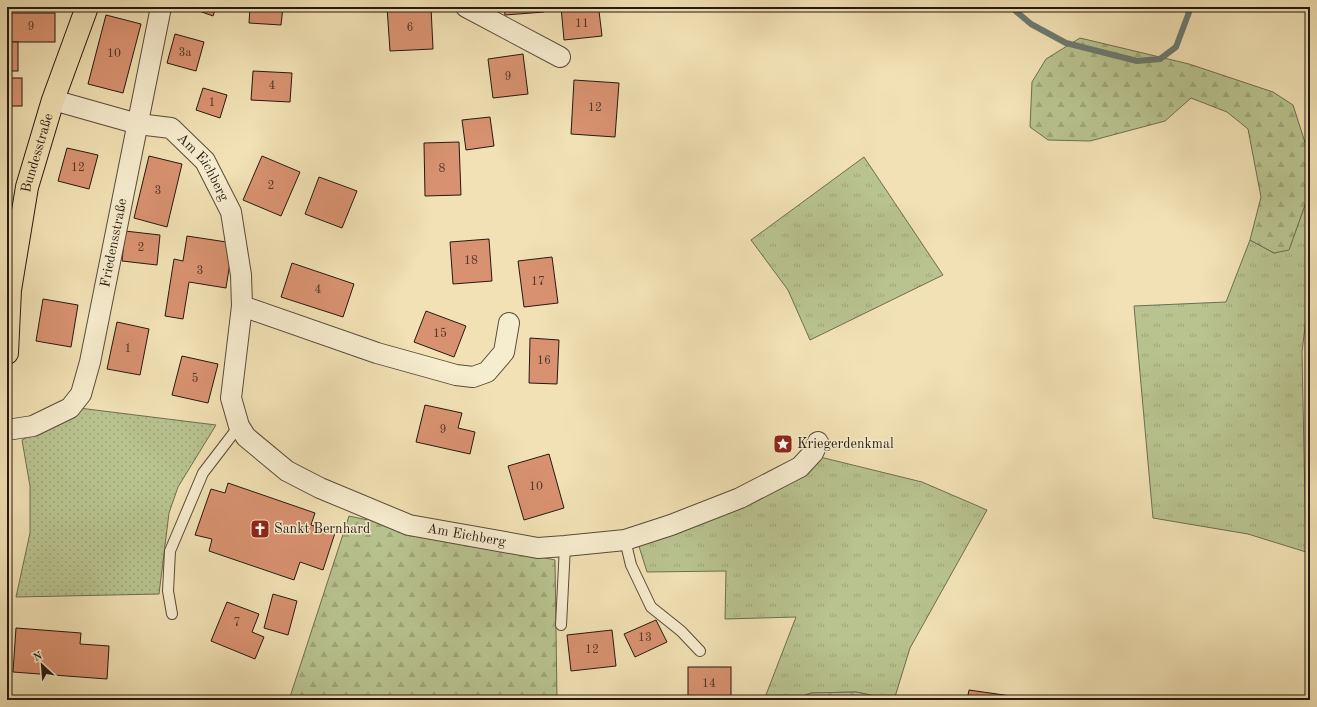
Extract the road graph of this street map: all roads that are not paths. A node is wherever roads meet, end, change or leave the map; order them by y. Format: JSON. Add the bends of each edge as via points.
{"nodes":[{"id":1,"x":87,"y":7,"type":"edge"},
{"id":2,"x":161,"y":7,"type":"edge"},
{"id":3,"x":466,"y":7,"type":"edge"},
{"id":4,"x":560,"y":57,"type":"dead end"},
{"id":5,"x":53,"y":100,"type":"junction"},
{"id":6,"x":138,"y":124,"type":"junction"},
{"id":7,"x":242,"y":306,"type":"junction"},
{"id":8,"x":509,"y":323,"type":"dead end"},
{"id":9,"x":7,"y":353,"type":"edge"},
{"id":10,"x":239,"y":426,"type":"junction"},
{"id":11,"x":7,"y":430,"type":"edge"},
{"id":12,"x":818,"y":442,"type":"dead end"},
{"id":13,"x":624,"y":540,"type":"junction"},
{"id":14,"x":565,"y":546,"type":"junction"},
{"id":15,"x":172,"y":614,"type":"dead end"},
{"id":16,"x":561,"y":624,"type":"dead end"},
{"id":17,"x":700,"y":651,"type":"dead end"}],
"edges":[{"from":1,"to":5,"type":"main road","name":"Bundesstraße"},
{"from":2,"to":6,"type":"street","name":"Friedensstraße"},
{"from":3,"to":4,"type":"street"},
{"from":5,"to":6,"type":"street","name":"Am Eichberg"},
{"from":5,"to":9,"type":"main road","name":"Bundesstraße","via":[[27,187],[10,290]]},
{"from":6,"to":7,"type":"street","name":"Am Eichberg","via":[[171,128],[205,161],[232,212],[241,275]]},
{"from":6,"to":11,"type":"street","name":"Friedensstraße","via":[[90,362],[81,394],[70,408],[33,426]]},
{"from":7,"to":8,"type":"street","via":[[377,353],[456,375],[474,377],[487,372],[504,352]]},
{"from":7,"to":10,"type":"street","name":"Am Eichberg","via":[[231,398]]},
{"from":10,"to":14,"type":"street","name":"Am Eichberg","via":[[246,437],[287,471],[320,488],[409,525],[538,548]]},
{"from":10,"to":15,"type":"lane","via":[[203,473],[170,550],[168,591]]},
{"from":12,"to":13,"type":"street","name":"Am Eichberg","via":[[814,453],[800,467],[740,498]]},
{"from":13,"to":14,"type":"street","name":"Am Eichberg"},
{"from":13,"to":17,"type":"lane","via":[[631,565],[651,607]]},
{"from":14,"to":16,"type":"lane"}]}
